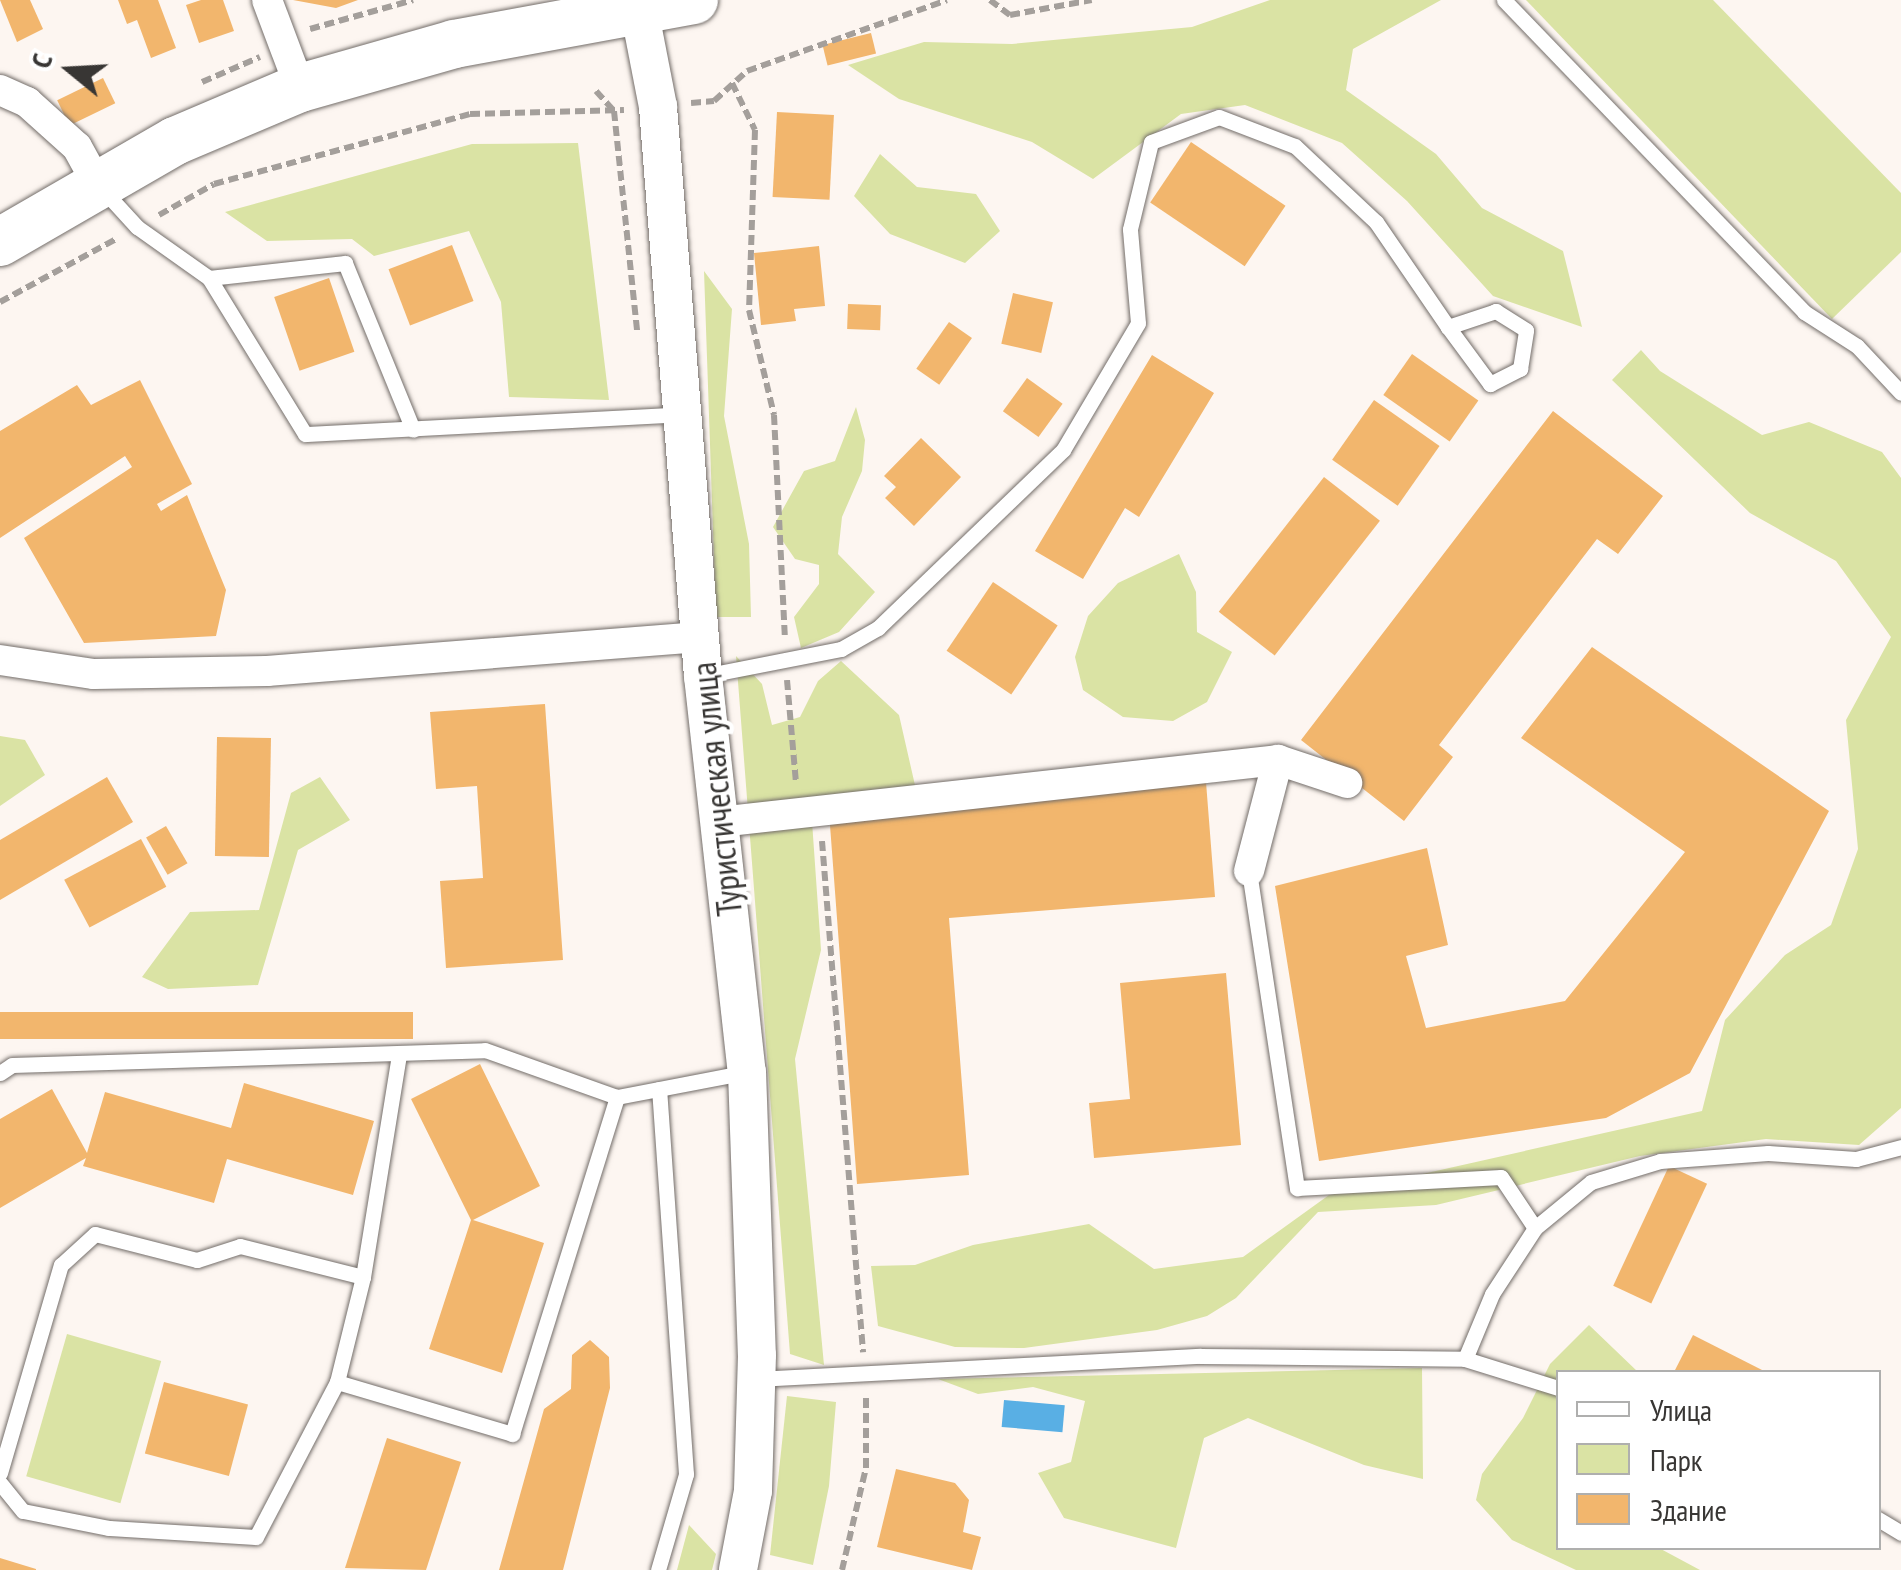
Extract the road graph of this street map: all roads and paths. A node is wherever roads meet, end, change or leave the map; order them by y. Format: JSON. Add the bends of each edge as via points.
{"nodes":[{"id":1,"x":267,"y":0,"type":"edge"},
{"id":2,"x":694,"y":0,"type":"edge"},
{"id":3,"x":947,"y":0,"type":"edge"},
{"id":4,"x":990,"y":0,"type":"edge"},
{"id":5,"x":1092,"y":0,"type":"edge"},
{"id":6,"x":1504,"y":0,"type":"edge"},
{"id":7,"x":639,"y":9,"type":"junction"},
{"id":8,"x":300,"y":88,"type":"junction"},
{"id":9,"x":0,"y":90,"type":"edge"},
{"id":10,"x":596,"y":91,"type":"dead end"},
{"id":11,"x":658,"y":107,"type":"junction"},
{"id":12,"x":614,"y":111,"type":"junction"},
{"id":13,"x":98,"y":185,"type":"junction"},
{"id":14,"x":137,"y":228,"type":"junction"},
{"id":15,"x":0,"y":242,"type":"edge"},
{"id":16,"x":209,"y":278,"type":"junction"},
{"id":17,"x":0,"y":302,"type":"edge"},
{"id":18,"x":1448,"y":327,"type":"junction"},
{"id":19,"x":638,"y":340,"type":"dead end"},
{"id":20,"x":1901,"y":393,"type":"edge"},
{"id":21,"x":686,"y":414,"type":"junction"},
{"id":22,"x":413,"y":430,"type":"junction"},
{"id":23,"x":700,"y":636,"type":"junction"},
{"id":24,"x":0,"y":660,"type":"edge"},
{"id":25,"x":703,"y":676,"type":"junction"},
{"id":26,"x":1278,"y":760,"type":"junction"},
{"id":27,"x":1347,"y":783,"type":"dead end"},
{"id":28,"x":720,"y":822,"type":"junction"},
{"id":29,"x":1249,"y":871,"type":"joint"},
{"id":30,"x":399,"y":1054,"type":"junction"},
{"id":31,"x":747,"y":1072,"type":"junction"},
{"id":32,"x":0,"y":1074,"type":"edge"},
{"id":33,"x":658,"y":1089,"type":"junction"},
{"id":34,"x":617,"y":1096,"type":"junction"},
{"id":35,"x":1901,"y":1148,"type":"edge"},
{"id":36,"x":1535,"y":1228,"type":"junction"},
{"id":37,"x":363,"y":1277,"type":"junction"},
{"id":38,"x":1465,"y":1358,"type":"junction"},
{"id":39,"x":756,"y":1379,"type":"junction"},
{"id":40,"x":337,"y":1382,"type":"junction"},
{"id":41,"x":1556,"y":1387,"type":"edge"},
{"id":42,"x":0,"y":1473,"type":"edge"},
{"id":43,"x":0,"y":1484,"type":"edge"},
{"id":44,"x":658,"y":1570,"type":"edge"},
{"id":45,"x":739,"y":1570,"type":"edge"}],
"edges":[{"from":1,"to":8,"type":"street"},
{"from":2,"to":7,"type":"main road"},
{"from":3,"to":11,"type":"path","via":[[747,71],[714,100]]},
{"from":4,"to":5,"type":"path","via":[[1010,15]]},
{"from":6,"to":20,"type":"lane","via":[[1804,312],[1856,346]]},
{"from":7,"to":8,"type":"main road","via":[[454,44]]},
{"from":7,"to":11,"type":"street","name":"Туристическая улица"},
{"from":8,"to":13,"type":"main road","via":[[175,141]]},
{"from":9,"to":13,"type":"street","via":[[27,102],[76,147]]},
{"from":10,"to":12,"type":"path"},
{"from":11,"to":12,"type":"path"},
{"from":11,"to":21,"type":"street","name":"Туристическая улица"},
{"from":12,"to":14,"type":"path","via":[[470,114],[214,184]]},
{"from":12,"to":19,"type":"path"},
{"from":13,"to":14,"type":"lane"},
{"from":13,"to":15,"type":"main road"},
{"from":14,"to":16,"type":"lane"},
{"from":14,"to":17,"type":"path"},
{"from":16,"to":22,"type":"lane","via":[[305,434]]},
{"from":16,"to":22,"type":"lane","via":[[345,264]]},
{"from":18,"to":18,"type":"lane","via":[[1490,384],[1520,368],[1526,330],[1496,311]]},
{"from":18,"to":25,"type":"lane","via":[[1376,222],[1295,146],[1218,117],[1151,142],[1130,228],[1138,323],[1064,450],[878,628],[841,648]]},
{"from":21,"to":22,"type":"lane"},
{"from":21,"to":23,"type":"street","name":"Туристическая улица"},
{"from":23,"to":24,"type":"street","via":[[267,671],[94,674]]},
{"from":23,"to":25,"type":"street","name":"Туристическая улица"},
{"from":25,"to":28,"type":"street","name":"Туристическая улица"},
{"from":26,"to":27,"type":"street"},
{"from":26,"to":28,"type":"street"},
{"from":26,"to":29,"type":"street"},
{"from":28,"to":31,"type":"street","name":"Туристическая улица"},
{"from":29,"to":36,"type":"lane","via":[[1297,1188],[1501,1177]]},
{"from":30,"to":32,"type":"lane","via":[[12,1066]]},
{"from":30,"to":34,"type":"lane","via":[[485,1050]]},
{"from":30,"to":37,"type":"lane"},
{"from":31,"to":33,"type":"lane"},
{"from":31,"to":39,"type":"street","name":"Туристическая улица"},
{"from":33,"to":34,"type":"lane"},
{"from":33,"to":44,"type":"lane","via":[[686,1474]]},
{"from":34,"to":40,"type":"lane","via":[[512,1434]]},
{"from":35,"to":36,"type":"lane","via":[[1856,1159],[1768,1153],[1660,1160],[1591,1182]]},
{"from":36,"to":38,"type":"lane","via":[[1492,1294]]},
{"from":37,"to":40,"type":"lane"},
{"from":37,"to":42,"type":"lane","via":[[240,1246],[197,1260],[94,1234],[61,1265]]},
{"from":38,"to":39,"type":"lane","via":[[1200,1356]]},
{"from":38,"to":41,"type":"lane"},
{"from":39,"to":45,"type":"street","name":"Туристическая улица","via":[[752,1492]]},
{"from":40,"to":43,"type":"lane","via":[[256,1537],[109,1528],[23,1511]]}]}
